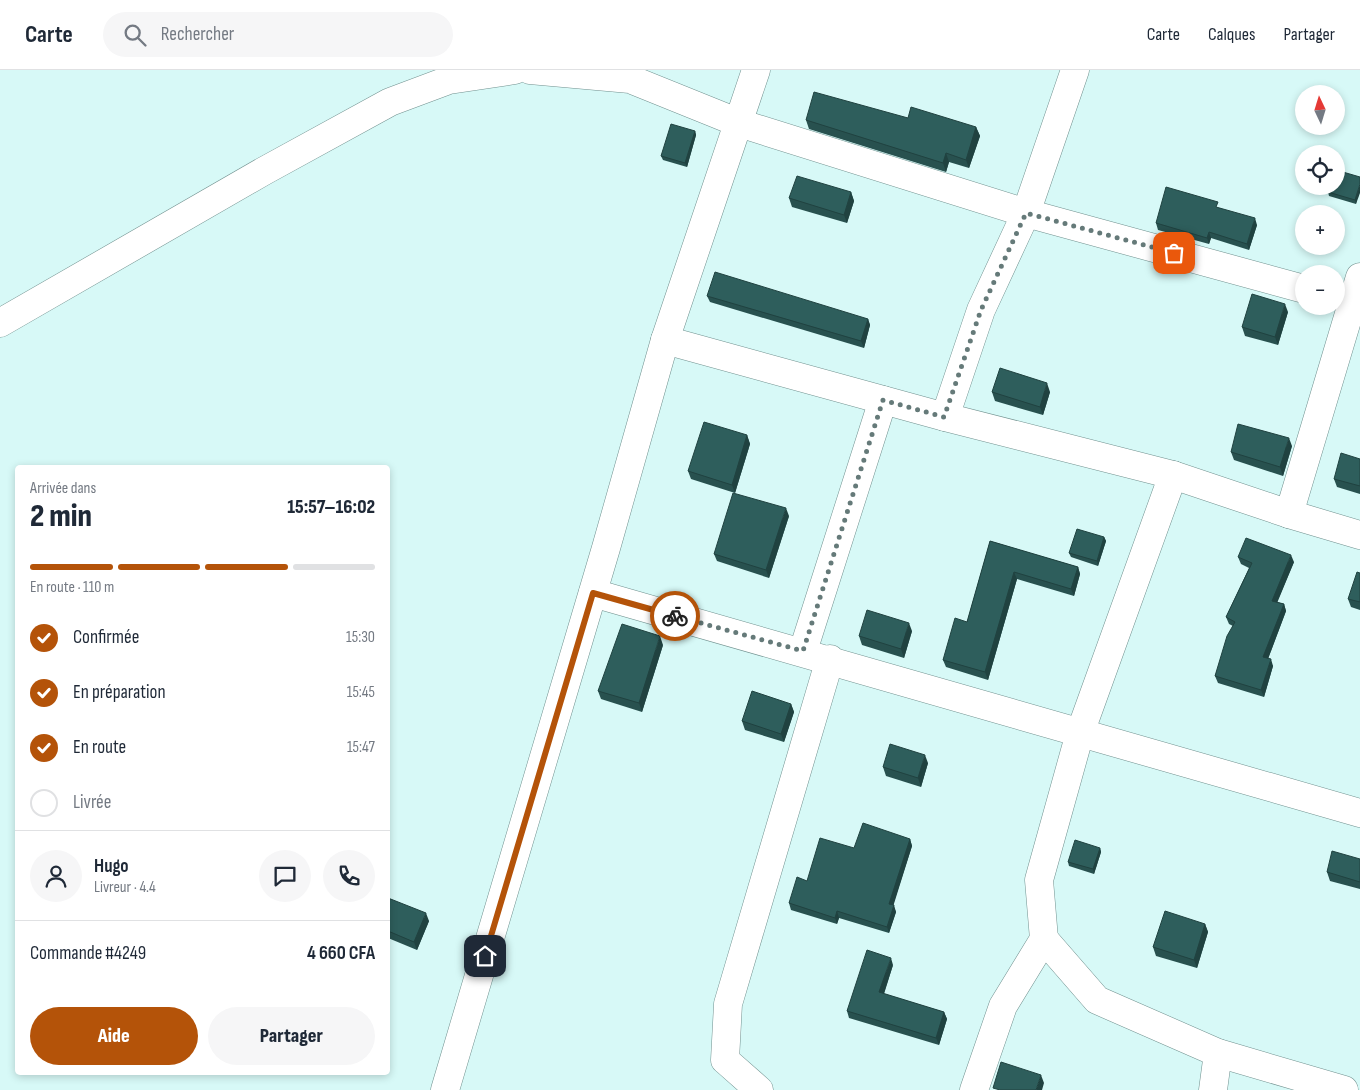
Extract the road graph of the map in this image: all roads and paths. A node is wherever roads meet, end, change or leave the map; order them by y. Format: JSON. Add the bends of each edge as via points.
{"nodes":[{"id":1,"x":515,"y":70,"type":"edge"},
{"id":2,"x":530,"y":70,"type":"edge"},
{"id":3,"x":756,"y":70,"type":"edge"},
{"id":4,"x":1075,"y":70,"type":"edge"},
{"id":5,"x":739,"y":123,"type":"junction"},
{"id":6,"x":1026,"y":213,"type":"junction"},
{"id":7,"x":1295,"y":287,"type":"edge"},
{"id":8,"x":1352,"y":295,"type":"edge"},
{"id":9,"x":0,"y":323,"type":"edge"},
{"id":10,"x":665,"y":340,"type":"junction"},
{"id":11,"x":883,"y":400,"type":"junction"},
{"id":12,"x":944,"y":417,"type":"junction"},
{"id":13,"x":1173,"y":475,"type":"junction"},
{"id":14,"x":1289,"y":514,"type":"junction"},
{"id":15,"x":1360,"y":535,"type":"edge"},
{"id":16,"x":593,"y":593,"type":"junction"},
{"id":17,"x":803,"y":651,"type":"junction"},
{"id":18,"x":830,"y":659,"type":"junction"},
{"id":19,"x":1080,"y":733,"type":"junction"},
{"id":20,"x":1360,"y":813,"type":"edge"},
{"id":21,"x":1044,"y":938,"type":"junction"},
{"id":22,"x":1218,"y":1053,"type":"junction"},
{"id":23,"x":445,"y":1090,"type":"edge"},
{"id":24,"x":759,"y":1090,"type":"edge"},
{"id":25,"x":974,"y":1090,"type":"edge"},
{"id":26,"x":1213,"y":1090,"type":"edge"},
{"id":27,"x":1344,"y":1090,"type":"edge"}],
"edges":[{"from":1,"to":9,"type":"street","via":[[449,80],[390,102],[264,170]]},
{"from":2,"to":5,"type":"street","via":[[630,79]]},
{"from":3,"to":5,"type":"street"},
{"from":4,"to":6,"type":"street"},
{"from":5,"to":6,"type":"street"},
{"from":5,"to":10,"type":"street"},
{"from":6,"to":7,"type":"street"},
{"from":6,"to":12,"type":"street","via":[[981,310]]},
{"from":8,"to":14,"type":"street"},
{"from":10,"to":11,"type":"street"},
{"from":10,"to":16,"type":"street"},
{"from":11,"to":12,"type":"street"},
{"from":11,"to":17,"type":"street"},
{"from":12,"to":13,"type":"street"},
{"from":13,"to":14,"type":"street"},
{"from":13,"to":19,"type":"street"},
{"from":14,"to":15,"type":"street"},
{"from":16,"to":17,"type":"street"},
{"from":16,"to":23,"type":"street"},
{"from":17,"to":18,"type":"street"},
{"from":18,"to":19,"type":"street"},
{"from":18,"to":24,"type":"street","via":[[728,1004],[725,1060]]},
{"from":19,"to":20,"type":"street"},
{"from":19,"to":21,"type":"street","via":[[1039,880]]},
{"from":21,"to":22,"type":"street","via":[[1097,1000]]},
{"from":21,"to":25,"type":"street","via":[[1004,1006]]},
{"from":22,"to":26,"type":"street"},
{"from":22,"to":27,"type":"street"}]}
